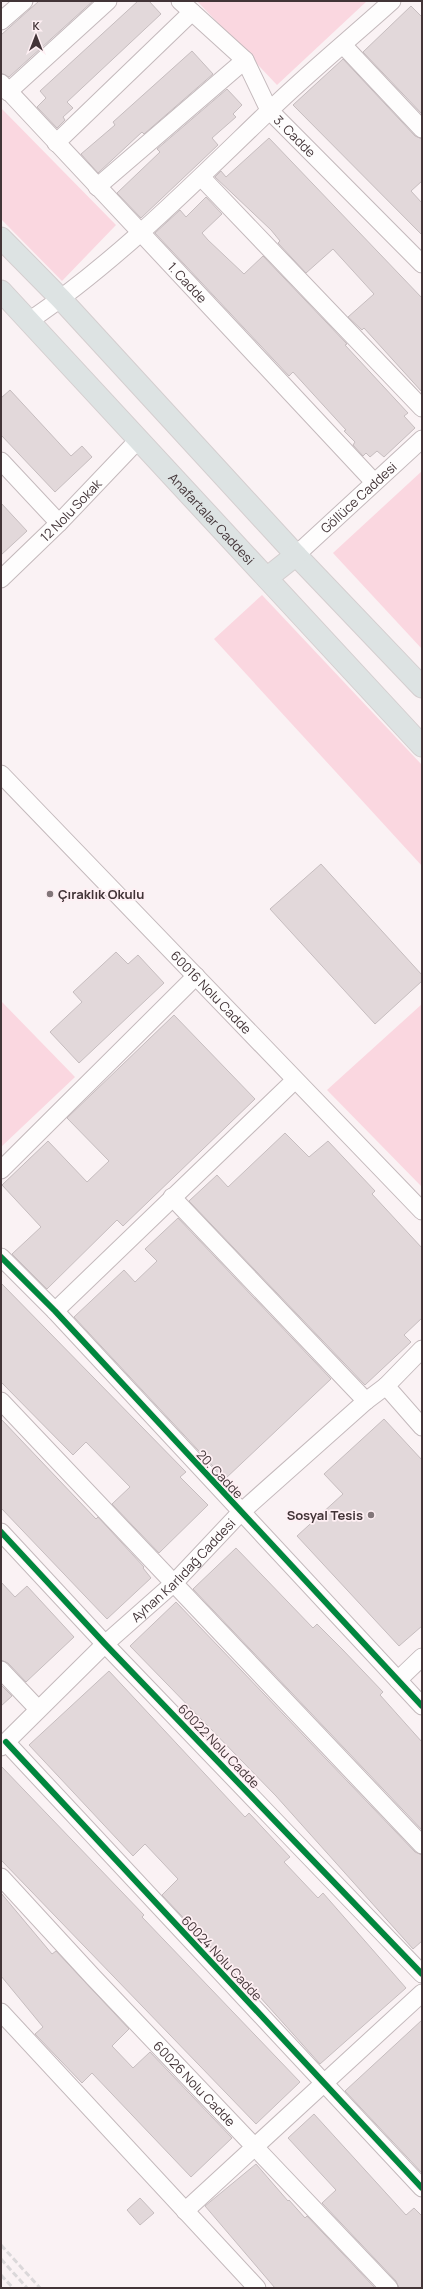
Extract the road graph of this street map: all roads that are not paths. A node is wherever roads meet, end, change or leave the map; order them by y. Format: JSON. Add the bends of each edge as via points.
{"nodes":[{"id":1,"x":24,"y":1,"type":"edge"},
{"id":2,"x":108,"y":1,"type":"edge"},
{"id":3,"x":392,"y":1,"type":"edge"},
{"id":4,"x":186,"y":7,"type":"edge"},
{"id":5,"x":1,"y":21,"type":"edge"},
{"id":6,"x":343,"y":45,"type":"junction"},
{"id":7,"x":245,"y":60,"type":"junction"},
{"id":8,"x":5,"y":88,"type":"edge"},
{"id":9,"x":269,"y":110,"type":"junction"},
{"id":10,"x":422,"y":129,"type":"edge"},
{"id":11,"x":56,"y":143,"type":"junction"},
{"id":12,"x":201,"y":177,"type":"junction"},
{"id":13,"x":97,"y":187,"type":"junction"},
{"id":14,"x":139,"y":233,"type":"junction"},
{"id":15,"x":1,"y":238,"type":"edge"},
{"id":16,"x":422,"y":264,"type":"edge"},
{"id":17,"x":1,"y":291,"type":"edge"},
{"id":18,"x":61,"y":300,"type":"junction"},
{"id":19,"x":29,"y":321,"type":"junction"},
{"id":20,"x":422,"y":408,"type":"edge"},
{"id":21,"x":139,"y":439,"type":"junction"},
{"id":22,"x":422,"y":439,"type":"edge"},
{"id":23,"x":1,"y":462,"type":"edge"},
{"id":24,"x":374,"y":482,"type":"junction"},
{"id":25,"x":59,"y":523,"type":"junction"},
{"id":26,"x":296,"y":555,"type":"junction"},
{"id":27,"x":267,"y":578,"type":"junction"},
{"id":28,"x":1,"y":579,"type":"edge"},
{"id":29,"x":422,"y":687,"type":"edge"},
{"id":30,"x":422,"y":746,"type":"edge"},
{"id":31,"x":1,"y":774,"type":"edge"},
{"id":32,"x":196,"y":976,"type":"junction"},
{"id":33,"x":295,"y":1080,"type":"junction"},
{"id":34,"x":1,"y":1170,"type":"edge"},
{"id":35,"x":172,"y":1197,"type":"junction"},
{"id":36,"x":422,"y":1211,"type":"edge"},
{"id":37,"x":1,"y":1257,"type":"edge"},
{"id":38,"x":55,"y":1312,"type":"junction"},
{"id":39,"x":422,"y":1349,"type":"edge"},
{"id":40,"x":386,"y":1386,"type":"junction"},
{"id":41,"x":1,"y":1401,"type":"edge"},
{"id":42,"x":366,"y":1401,"type":"junction"},
{"id":43,"x":422,"y":1427,"type":"edge"},
{"id":44,"x":240,"y":1513,"type":"junction"},
{"id":45,"x":1,"y":1532,"type":"edge"},
{"id":46,"x":174,"y":1583,"type":"junction"},
{"id":47,"x":105,"y":1644,"type":"junction"},
{"id":48,"x":422,"y":1657,"type":"edge"},
{"id":49,"x":1,"y":1670,"type":"edge"},
{"id":50,"x":398,"y":1680,"type":"junction"},
{"id":51,"x":422,"y":1706,"type":"edge"},
{"id":52,"x":38,"y":1709,"type":"junction"},
{"id":53,"x":4,"y":1744,"type":"edge"},
{"id":54,"x":422,"y":1846,"type":"edge"},
{"id":55,"x":1,"y":1877,"type":"edge"},
{"id":56,"x":422,"y":1974,"type":"edge"},
{"id":57,"x":422,"y":1993,"type":"edge"},
{"id":58,"x":1,"y":2012,"type":"edge"},
{"id":59,"x":323,"y":2083,"type":"junction"},
{"id":60,"x":255,"y":2146,"type":"junction"},
{"id":61,"x":422,"y":2188,"type":"edge"},
{"id":62,"x":186,"y":2211,"type":"junction"},
{"id":63,"x":257,"y":2288,"type":"edge"},
{"id":64,"x":389,"y":2288,"type":"edge"}],
"edges":[{"from":1,"to":5,"type":"street"},
{"from":2,"to":8,"type":"street"},
{"from":3,"to":6,"type":"street"},
{"from":4,"to":7,"type":"street","name":"3. Cadde"},
{"from":4,"to":11,"type":"street"},
{"from":6,"to":9,"type":"street"},
{"from":6,"to":10,"type":"street"},
{"from":7,"to":9,"type":"street","name":"3. Cadde"},
{"from":7,"to":13,"type":"street"},
{"from":8,"to":11,"type":"street","name":"1. Cadde"},
{"from":9,"to":12,"type":"street"},
{"from":9,"to":16,"type":"street","name":"3. Cadde"},
{"from":11,"to":13,"type":"street","name":"1. Cadde"},
{"from":12,"to":14,"type":"street"},
{"from":12,"to":20,"type":"street"},
{"from":13,"to":14,"type":"street","name":"1. Cadde"},
{"from":14,"to":18,"type":"street"},
{"from":14,"to":24,"type":"street","name":"1. Cadde"},
{"from":15,"to":18,"type":"main road"},
{"from":17,"to":19,"type":"main road","name":"Anafartalar Caddesi"},
{"from":18,"to":19,"type":"street"},
{"from":18,"to":26,"type":"main road"},
{"from":19,"to":21,"type":"main road","name":"Anafartalar Caddesi"},
{"from":21,"to":25,"type":"street","name":"12 Nolu Sokak"},
{"from":21,"to":27,"type":"main road","name":"Anafartalar Caddesi"},
{"from":22,"to":24,"type":"street","name":"Göllüce Caddesi"},
{"from":23,"to":25,"type":"street"},
{"from":24,"to":26,"type":"street","name":"Göllüce Caddesi"},
{"from":25,"to":28,"type":"street","name":"12 Nolu Sokak"},
{"from":26,"to":27,"type":"main road"},
{"from":26,"to":29,"type":"main road"},
{"from":27,"to":30,"type":"main road","name":"Anafartalar Caddesi"},
{"from":31,"to":32,"type":"street","name":"60016 Nolu Cadde"},
{"from":32,"to":33,"type":"street","name":"60016 Nolu Cadde"},
{"from":32,"to":34,"type":"street"},
{"from":33,"to":35,"type":"street"},
{"from":33,"to":36,"type":"street","name":"60016 Nolu Cadde"},
{"from":35,"to":38,"type":"street"},
{"from":35,"to":42,"type":"street"},
{"from":37,"to":38,"type":"street","name":"20. Cadde"},
{"from":38,"to":44,"type":"street","name":"20. Cadde"},
{"from":39,"to":40,"type":"street","name":"Ayhan Karlıdağ Caddesi"},
{"from":40,"to":42,"type":"street","name":"Ayhan Karlıdağ Caddesi"},
{"from":40,"to":43,"type":"street"},
{"from":41,"to":46,"type":"street"},
{"from":42,"to":44,"type":"street","name":"Ayhan Karlıdağ Caddesi"},
{"from":44,"to":46,"type":"street","name":"Ayhan Karlıdağ Caddesi"},
{"from":44,"to":50,"type":"street","name":"20. Cadde"},
{"from":45,"to":47,"type":"street","name":"60022 Nolu Cadde"},
{"from":46,"to":47,"type":"street","name":"Ayhan Karlıdağ Caddesi"},
{"from":46,"to":54,"type":"street"},
{"from":47,"to":52,"type":"street","name":"Ayhan Karlıdağ Caddesi"},
{"from":47,"to":56,"type":"street","name":"60022 Nolu Cadde"},
{"from":48,"to":50,"type":"street"},
{"from":49,"to":52,"type":"street"},
{"from":50,"to":51,"type":"street","name":"20. Cadde"},
{"from":52,"to":53,"type":"street","name":"Ayhan Karlıdağ Caddesi"},
{"from":53,"to":59,"type":"street","name":"60024 Nolu Cadde"},
{"from":55,"to":60,"type":"street","name":"60026 Nolu Cadde","via":[[93,1978]]},
{"from":57,"to":59,"type":"street"},
{"from":58,"to":62,"type":"street"},
{"from":59,"to":60,"type":"street"},
{"from":59,"to":61,"type":"street","name":"60024 Nolu Cadde"},
{"from":60,"to":62,"type":"street"},
{"from":60,"to":64,"type":"street","name":"60026 Nolu Cadde"},
{"from":62,"to":63,"type":"street"}]}
